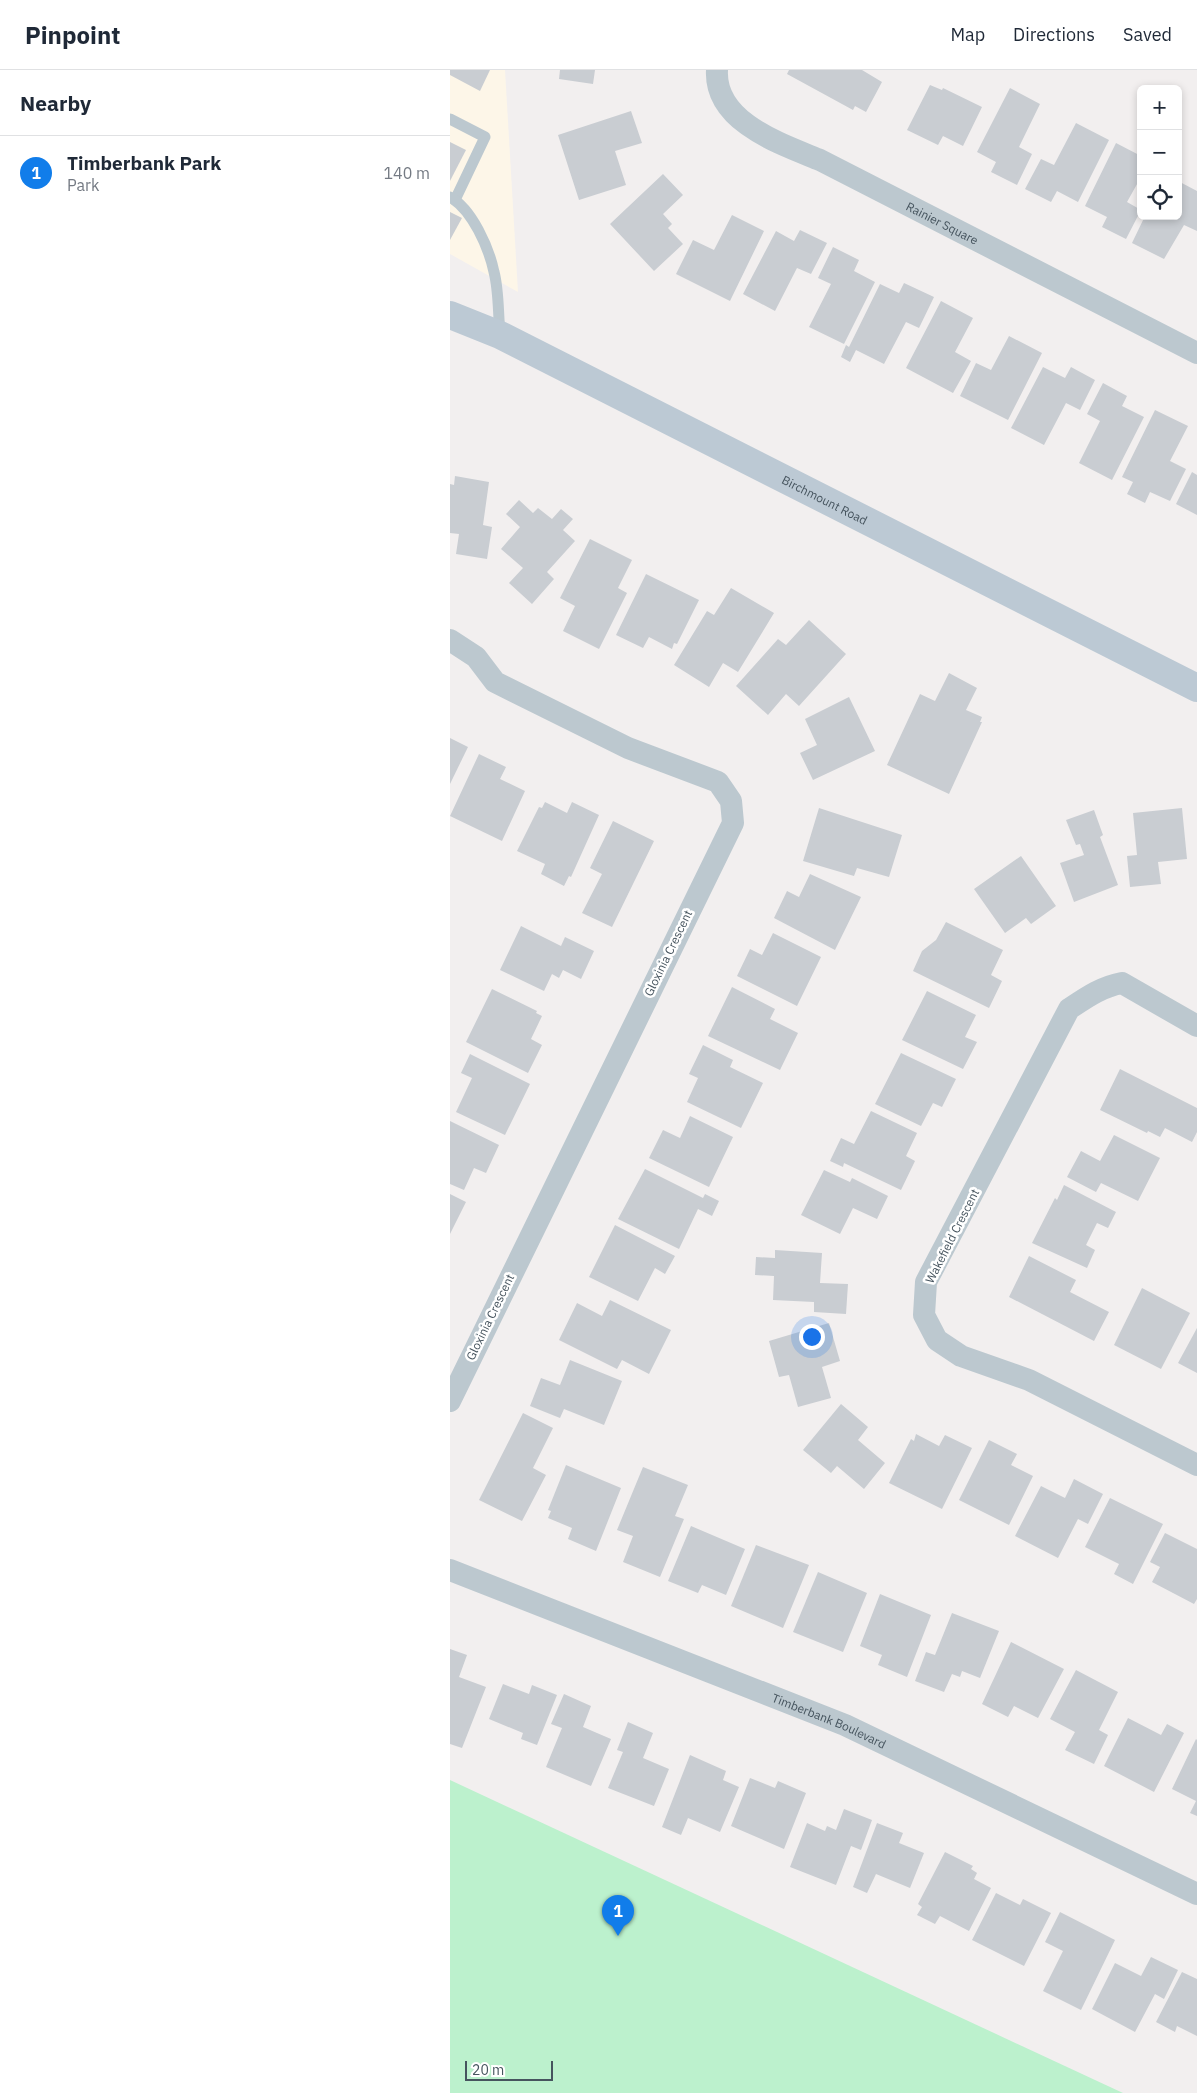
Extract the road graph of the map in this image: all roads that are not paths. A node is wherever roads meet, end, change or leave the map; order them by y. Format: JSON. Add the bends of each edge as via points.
{"nodes":[{"id":1,"x":717,"y":70,"type":"edge"},
{"id":2,"x":450,"y":119,"type":"edge"},
{"id":3,"x":453,"y":198,"type":"edge"},
{"id":4,"x":450,"y":315,"type":"edge"},
{"id":5,"x":500,"y":335,"type":"junction"},
{"id":6,"x":1197,"y":353,"type":"edge"},
{"id":7,"x":450,"y":640,"type":"edge"},
{"id":8,"x":1197,"y":688,"type":"edge"},
{"id":9,"x":1197,"y":1026,"type":"edge"},
{"id":10,"x":450,"y":1400,"type":"edge"},
{"id":11,"x":1197,"y":1465,"type":"edge"},
{"id":12,"x":450,"y":1570,"type":"edge"},
{"id":13,"x":1197,"y":1894,"type":"edge"}],
"edges":[{"from":1,"to":6,"type":"street","name":"Rainier Square","via":[[716,82],[722,100],[752,129],[820,160]]},
{"from":2,"to":3,"type":"lane","via":[[485,137]]},
{"from":3,"to":5,"type":"lane","via":[[477,226],[494,272]]},
{"from":4,"to":5,"type":"main road","name":"Birchmount Road"},
{"from":5,"to":8,"type":"main road","name":"Birchmount Road"},
{"from":7,"to":10,"type":"street","name":"Gloxinia Crescent","via":[[476,657],[495,682],[628,748],[718,782],[730,801],[733,823]]},
{"from":9,"to":11,"type":"street","name":"Wakefield Crescent","via":[[1122,983],[1094,992],[1069,1009],[926,1282],[924,1314],[937,1340],[961,1356],[1029,1380]]},
{"from":12,"to":13,"type":"street","name":"Timberbank Boulevard","via":[[845,1725]]}]}
